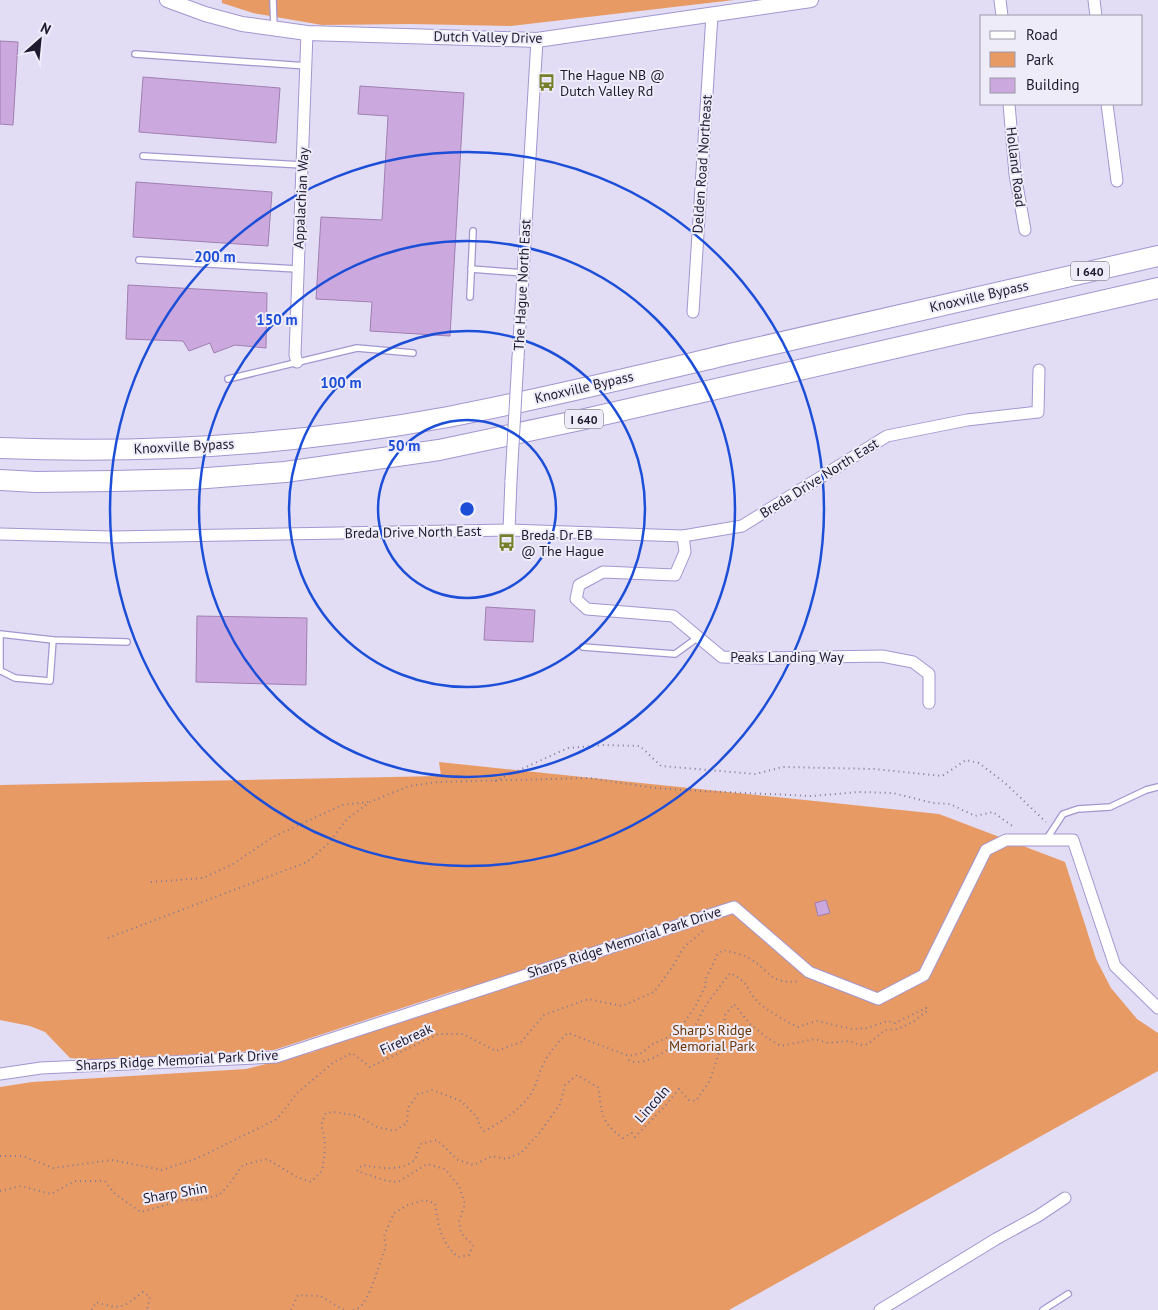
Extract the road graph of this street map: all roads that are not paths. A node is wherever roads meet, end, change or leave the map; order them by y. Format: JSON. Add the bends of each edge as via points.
{"nodes":[{"id":1,"x":167,"y":0,"type":"edge"},
{"id":2,"x":273,"y":0,"type":"edge"},
{"id":3,"x":811,"y":0,"type":"edge"},
{"id":4,"x":1000,"y":0,"type":"edge"},
{"id":5,"x":1094,"y":0,"type":"edge"},
{"id":6,"x":712,"y":15,"type":"junction"},
{"id":7,"x":1002,"y":15,"type":"edge"},
{"id":8,"x":1096,"y":15,"type":"edge"},
{"id":9,"x":274,"y":29,"type":"junction"},
{"id":10,"x":307,"y":33,"type":"junction"},
{"id":11,"x":537,"y":40,"type":"junction"},
{"id":12,"x":135,"y":54,"type":"dead end"},
{"id":13,"x":307,"y":66,"type":"junction"},
{"id":14,"x":1009,"y":105,"type":"edge"},
{"id":15,"x":1107,"y":105,"type":"edge"},
{"id":16,"x":143,"y":156,"type":"dead end"},
{"id":17,"x":302,"y":165,"type":"junction"},
{"id":18,"x":1117,"y":181,"type":"dead end"},
{"id":19,"x":1025,"y":230,"type":"dead end"},
{"id":20,"x":473,"y":231,"type":"dead end"},
{"id":21,"x":1158,"y":256,"type":"edge"},
{"id":22,"x":139,"y":260,"type":"dead end"},
{"id":23,"x":297,"y":268,"type":"junction"},
{"id":24,"x":471,"y":269,"type":"junction"},
{"id":25,"x":523,"y":273,"type":"junction"},
{"id":26,"x":1158,"y":288,"type":"edge"},
{"id":27,"x":470,"y":297,"type":"dead end"},
{"id":28,"x":693,"y":312,"type":"dead end"},
{"id":29,"x":413,"y":353,"type":"dead end"},
{"id":30,"x":297,"y":362,"type":"junction"},
{"id":31,"x":1039,"y":370,"type":"dead end"},
{"id":32,"x":228,"y":379,"type":"dead end"},
{"id":33,"x":0,"y":448,"type":"edge"},
{"id":34,"x":0,"y":480,"type":"edge"},
{"id":35,"x":508,"y":530,"type":"junction"},
{"id":36,"x":0,"y":534,"type":"edge"},
{"id":37,"x":683,"y":536,"type":"junction"},
{"id":38,"x":0,"y":636,"type":"edge"},
{"id":39,"x":697,"y":638,"type":"junction"},
{"id":40,"x":53,"y":640,"type":"junction"},
{"id":41,"x":128,"y":642,"type":"dead end"},
{"id":42,"x":582,"y":647,"type":"dead end"},
{"id":43,"x":1,"y":671,"type":"edge"},
{"id":44,"x":929,"y":703,"type":"dead end"},
{"id":45,"x":1158,"y":787,"type":"edge"},
{"id":46,"x":1046,"y":840,"type":"junction"},
{"id":47,"x":1158,"y":1008,"type":"edge"},
{"id":48,"x":0,"y":1074,"type":"edge"},
{"id":49,"x":1065,"y":1198,"type":"dead end"},
{"id":50,"x":1068,"y":1294,"type":"dead end"},
{"id":51,"x":880,"y":1310,"type":"edge"},
{"id":52,"x":1042,"y":1310,"type":"edge"}],
"edges":[{"from":1,"to":9,"type":"street","name":"Dutch Valley Drive","via":[[205,14]]},
{"from":2,"to":9,"type":"lane"},
{"from":3,"to":6,"type":"street","name":"Dutch Valley Drive"},
{"from":4,"to":7,"type":"street"},
{"from":5,"to":8,"type":"street"},
{"from":6,"to":11,"type":"street","name":"Dutch Valley Drive"},
{"from":6,"to":28,"type":"street","name":"Delden Road Northeast"},
{"from":9,"to":10,"type":"street","name":"Dutch Valley Drive"},
{"from":10,"to":11,"type":"street","name":"Dutch Valley Drive"},
{"from":10,"to":13,"type":"street","name":"Appalachian Way"},
{"from":11,"to":25,"type":"street","name":"The Hague North East"},
{"from":12,"to":13,"type":"lane"},
{"from":13,"to":17,"type":"street","name":"Appalachian Way"},
{"from":14,"to":19,"type":"street","name":"Holland Road","via":[[1015,174]]},
{"from":15,"to":18,"type":"street"},
{"from":16,"to":17,"type":"lane"},
{"from":17,"to":23,"type":"street","name":"Appalachian Way"},
{"from":20,"to":24,"type":"lane"},
{"from":21,"to":33,"type":"highway","name":"Knoxville Bypass","number":"I 640","via":[[447,417],[234,444],[93,449]]},
{"from":22,"to":23,"type":"lane"},
{"from":23,"to":30,"type":"street","name":"Appalachian Way"},
{"from":24,"to":25,"type":"lane"},
{"from":24,"to":27,"type":"lane"},
{"from":25,"to":35,"type":"street","name":"The Hague North East","bridge":true},
{"from":26,"to":34,"type":"highway","number":"I 640","via":[[439,450],[285,472],[194,479],[103,482]]},
{"from":29,"to":30,"type":"lane","via":[[357,348]]},
{"from":30,"to":32,"type":"lane"},
{"from":31,"to":37,"type":"street","name":"Breda Drive North East","via":[[1038,412],[967,420],[887,436],[742,526]]},
{"from":35,"to":36,"type":"street","name":"Breda Drive North East","via":[[112,536]]},
{"from":35,"to":37,"type":"street","name":"Breda Drive North East"},
{"from":37,"to":39,"type":"street","name":"Peaks Landing Way","via":[[685,552],[675,575],[603,572],[579,585],[576,599],[587,609],[673,616]]},
{"from":38,"to":40,"type":"lane"},
{"from":38,"to":43,"type":"lane"},
{"from":39,"to":42,"type":"lane","via":[[675,654]]},
{"from":39,"to":44,"type":"street","name":"Peaks Landing Way","via":[[722,657],[882,656],[913,662],[929,674]]},
{"from":40,"to":41,"type":"lane"},
{"from":40,"to":43,"type":"lane","via":[[50,680],[15,678]]},
{"from":45,"to":46,"type":"lane","via":[[1110,806],[1063,814]]},
{"from":46,"to":47,"type":"street","name":"Sharps Ridge Memorial Park Drive","via":[[1073,840],[1115,966]]},
{"from":46,"to":48,"type":"street","name":"Sharps Ridge Memorial Park Drive","via":[[1006,840],[986,850],[924,975],[878,999],[809,972],[734,907],[276,1057],[41,1068]]},
{"from":49,"to":51,"type":"street"},
{"from":50,"to":52,"type":"lane"}]}
